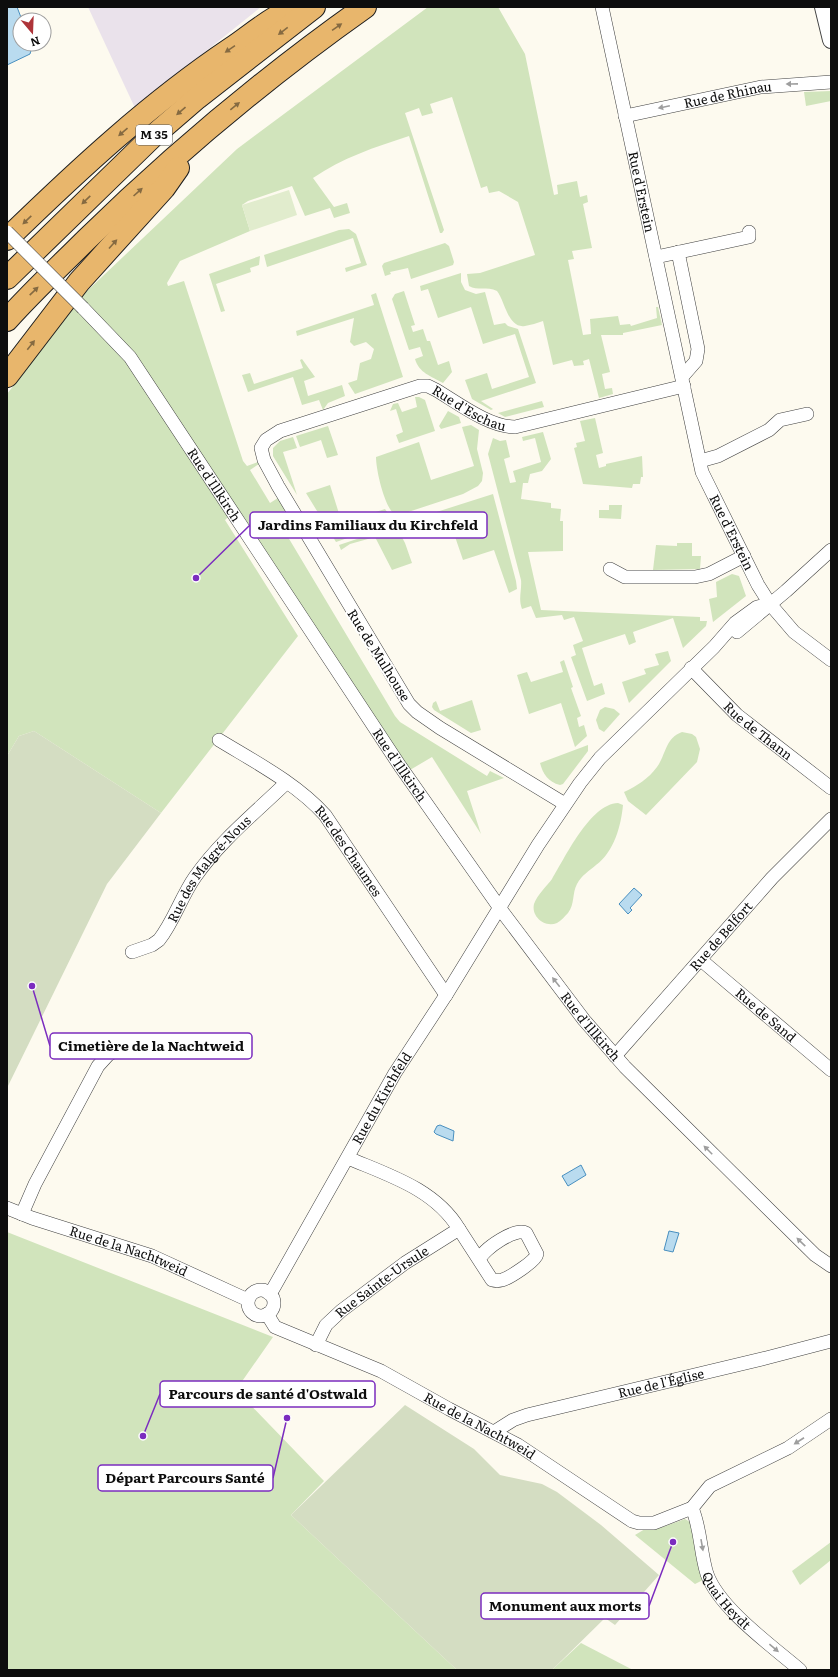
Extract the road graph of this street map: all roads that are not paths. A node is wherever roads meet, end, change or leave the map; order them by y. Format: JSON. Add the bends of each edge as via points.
{"nodes":[{"id":1,"x":299,"y":7,"type":"edge"},
{"id":2,"x":314,"y":7,"type":"edge"},
{"id":3,"x":365,"y":7,"type":"edge"},
{"id":4,"x":823,"y":7,"type":"edge"},
{"id":5,"x":604,"y":8,"type":"edge"},
{"id":6,"x":831,"y":40,"type":"edge"},
{"id":7,"x":831,"y":82,"type":"edge"},
{"id":8,"x":625,"y":116,"type":"junction"},
{"id":9,"x":204,"y":131,"type":"junction"},
{"id":10,"x":7,"y":232,"type":"edge"},
{"id":11,"x":750,"y":232,"type":"dead end"},
{"id":12,"x":7,"y":239,"type":"edge"},
{"id":13,"x":678,"y":252,"type":"junction"},
{"id":14,"x":656,"y":257,"type":"junction"},
{"id":15,"x":7,"y":278,"type":"edge"},
{"id":16,"x":7,"y":320,"type":"edge"},
{"id":17,"x":7,"y":376,"type":"edge"},
{"id":18,"x":683,"y":382,"type":"junction"},
{"id":19,"x":807,"y":414,"type":"dead end"},
{"id":20,"x":264,"y":444,"type":"joint"},
{"id":21,"x":700,"y":461,"type":"junction"},
{"id":22,"x":831,"y":550,"type":"edge"},
{"id":23,"x":744,"y":556,"type":"junction"},
{"id":24,"x":610,"y":569,"type":"dead end"},
{"id":25,"x":770,"y":604,"type":"junction"},
{"id":26,"x":831,"y":660,"type":"edge"},
{"id":27,"x":691,"y":668,"type":"junction"},
{"id":28,"x":219,"y":740,"type":"dead end"},
{"id":29,"x":286,"y":783,"type":"junction"},
{"id":30,"x":831,"y":788,"type":"edge"},
{"id":31,"x":565,"y":804,"type":"junction"},
{"id":32,"x":831,"y":819,"type":"edge"},
{"id":33,"x":500,"y":907,"type":"junction"},
{"id":34,"x":132,"y":952,"type":"dead end"},
{"id":35,"x":701,"y":960,"type":"junction"},
{"id":36,"x":446,"y":994,"type":"junction"},
{"id":37,"x":133,"y":1040,"type":"dead end"},
{"id":38,"x":615,"y":1056,"type":"junction"},
{"id":39,"x":831,"y":1070,"type":"edge"},
{"id":40,"x":348,"y":1158,"type":"junction"},
{"id":41,"x":7,"y":1208,"type":"edge"},
{"id":42,"x":22,"y":1214,"type":"junction"},
{"id":43,"x":459,"y":1229,"type":"junction"},
{"id":44,"x":480,"y":1259,"type":"dead end"},
{"id":45,"x":831,"y":1266,"type":"edge"},
{"id":46,"x":268,"y":1293,"type":"junction"},
{"id":47,"x":248,"y":1300,"type":"junction"},
{"id":48,"x":267,"y":1314,"type":"junction"},
{"id":49,"x":831,"y":1341,"type":"edge"},
{"id":50,"x":316,"y":1345,"type":"junction"},
{"id":51,"x":831,"y":1419,"type":"edge"},
{"id":52,"x":494,"y":1432,"type":"junction"},
{"id":53,"x":692,"y":1508,"type":"junction"},
{"id":54,"x":800,"y":1670,"type":"edge"}],
"edges":[{"from":1,"to":12,"type":"highway","one_way":true,"via":[[277,18],[208,64],[160,101],[110,143]]},
{"from":2,"to":15,"type":"highway","number":"M 35","one_way":true,"via":[[197,98],[153,136]]},
{"from":9,"to":3,"type":"highway","number":"M 35","one_way":true,"via":[[303,51]]},
{"from":4,"to":6,"type":"street"},
{"from":5,"to":8,"type":"street","name":"Rue d'Erstein"},
{"from":7,"to":8,"type":"street","name":"Rue de Rhinau","one_way":true,"via":[[761,87]]},
{"from":8,"to":14,"type":"street","name":"Rue d'Erstein"},
{"from":16,"to":9,"type":"highway","number":"M 35","one_way":true,"via":[[114,214]]},
{"from":17,"to":9,"type":"highway","one_way":true,"via":[[79,282],[164,188]]},
{"from":10,"to":33,"type":"street","name":"Rue d'Illkirch","bridge":true,"via":[[130,356],[400,766]]},
{"from":11,"to":13,"type":"street","via":[[749,237]]},
{"from":13,"to":14,"type":"street"},
{"from":13,"to":18,"type":"street","via":[[698,349],[696,361]]},
{"from":14,"to":18,"type":"street","name":"Rue d'Erstein"},
{"from":18,"to":20,"type":"street","name":"Rue d'Eschau","via":[[523,425],[506,427],[491,422],[428,386],[420,386],[280,431]]},
{"from":18,"to":21,"type":"street","name":"Rue d'Erstein"},
{"from":19,"to":21,"type":"street","via":[[780,420],[769,430],[718,456]]},
{"from":20,"to":31,"type":"street","name":"Rue de Mulhouse","via":[[261,448],[264,460],[409,704],[440,728]]},
{"from":21,"to":23,"type":"street","name":"Rue d'Erstein","via":[[702,472]]},
{"from":22,"to":25,"type":"street"},
{"from":23,"to":24,"type":"street","via":[[708,574],[695,577],[625,578]]},
{"from":23,"to":25,"type":"street","name":"Rue d'Erstein"},
{"from":25,"to":26,"type":"street","name":"Rue d'Erstein","via":[[794,632]]},
{"from":25,"to":27,"type":"street"},
{"from":27,"to":30,"type":"street","name":"Rue de Thann","via":[[737,715]]},
{"from":27,"to":31,"type":"street","via":[[600,758]]},
{"from":28,"to":29,"type":"street","name":"Rue des Chaumes"},
{"from":29,"to":34,"type":"street","name":"Rue des Malgré-Nous","via":[[205,863],[159,940]]},
{"from":29,"to":36,"type":"street","name":"Rue des Chaumes","via":[[325,815]]},
{"from":31,"to":33,"type":"street"},
{"from":32,"to":35,"type":"street","name":"Rue de Belfort","via":[[772,878]]},
{"from":33,"to":36,"type":"street","name":"Rue du Kirchfeld"},
{"from":38,"to":33,"type":"street","name":"Rue d'Illkirch","one_way":true,"via":[[584,1020]]},
{"from":35,"to":38,"type":"street","name":"Rue de Belfort"},
{"from":35,"to":39,"type":"street","name":"Rue de Sand"},
{"from":36,"to":40,"type":"street","name":"Rue du Kirchfeld","via":[[395,1073]]},
{"from":37,"to":42,"type":"street","via":[[108,1055],[98,1066],[35,1184]]},
{"from":45,"to":38,"type":"street","name":"Rue d'Illkirch","one_way":true,"via":[[815,1255]]},
{"from":40,"to":43,"type":"street","via":[[427,1194],[449,1213]]},
{"from":40,"to":46,"type":"street","name":"Rue du Kirchfeld","via":[[273,1289]]},
{"from":41,"to":42,"type":"street","name":"Rue de la Nachtweid"},
{"from":42,"to":47,"type":"street","name":"Rue de la Nachtweid","via":[[152,1256]]},
{"from":43,"to":44,"type":"street"},
{"from":43,"to":50,"type":"street","name":"Rue Sainte-Ursule","via":[[405,1263],[341,1311],[326,1325]]},
{"from":46,"to":47,"type":"street","via":[[254,1292]]},
{"from":46,"to":48,"type":"street","via":[[272,1296],[273,1306]]},
{"from":47,"to":48,"type":"street","via":[[253,1314]]},
{"from":48,"to":50,"type":"street","name":"Rue de la Nachtweid","via":[[275,1327]]},
{"from":49,"to":52,"type":"street","name":"Rue de l'Église","via":[[527,1415],[512,1420]]},
{"from":50,"to":52,"type":"street","name":"Rue de la Nachtweid","via":[[381,1371]]},
{"from":51,"to":53,"type":"street","one_way":true,"via":[[788,1448],[710,1486]]},
{"from":52,"to":53,"type":"street","name":"Rue de la Nachtweid","via":[[533,1454],[639,1523],[654,1523]]},
{"from":53,"to":54,"type":"street","name":"Quai Heydt","one_way":true,"via":[[698,1525],[706,1572],[714,1589],[746,1624]]}]}
